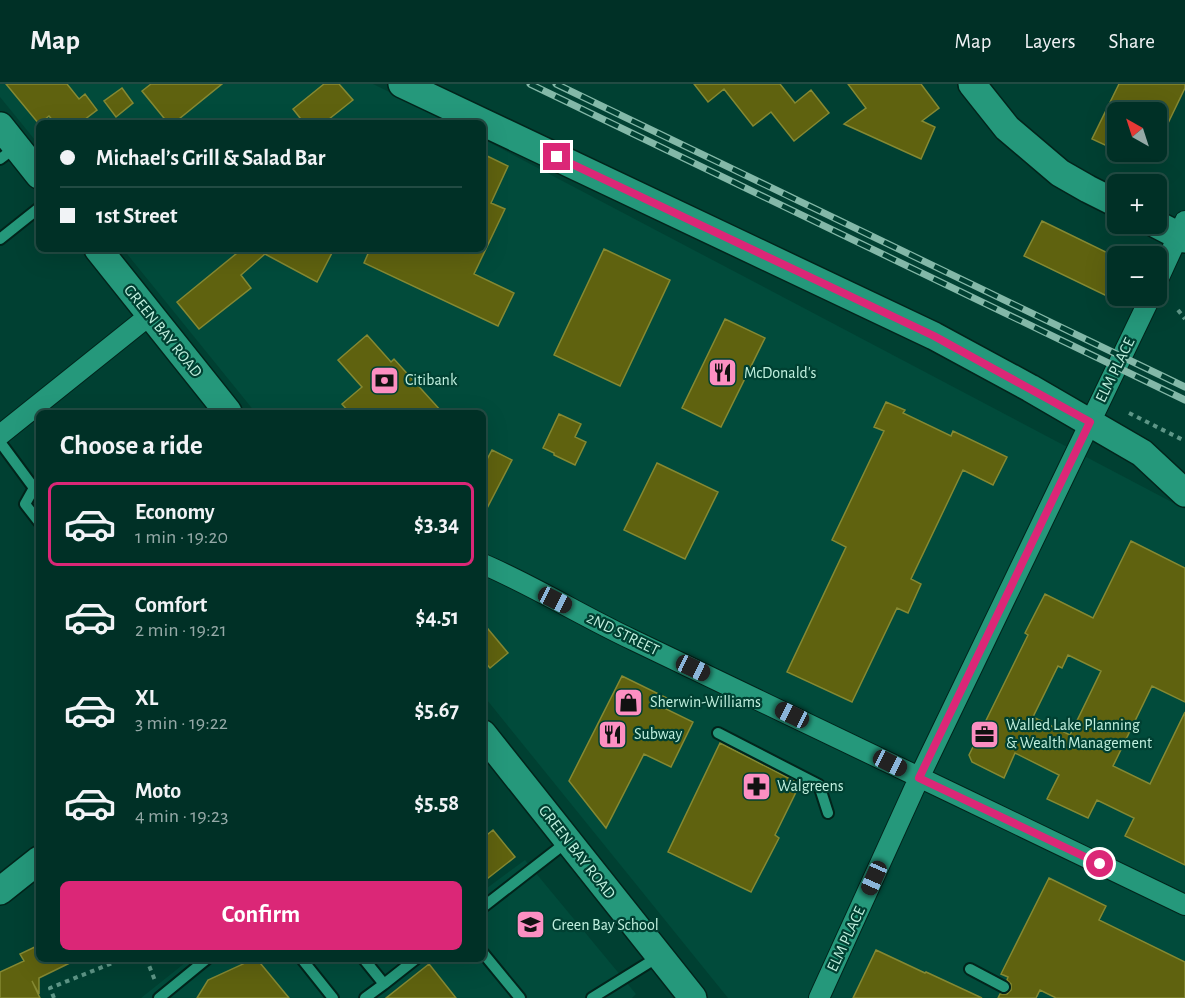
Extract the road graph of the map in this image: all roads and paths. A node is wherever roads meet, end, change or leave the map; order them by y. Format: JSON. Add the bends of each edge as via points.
{"nodes":[{"id":1,"x":402,"y":84,"type":"edge"},
{"id":2,"x":972,"y":84,"type":"edge"},
{"id":3,"x":478,"y":120,"type":"edge"},
{"id":4,"x":486,"y":124,"type":"edge"},
{"id":5,"x":5,"y":144,"type":"edge"},
{"id":6,"x":36,"y":172,"type":"edge"},
{"id":7,"x":1107,"y":198,"type":"edge"},
{"id":8,"x":36,"y":210,"type":"edge"},
{"id":9,"x":1176,"y":229,"type":"edge"},
{"id":10,"x":0,"y":239,"type":"edge"},
{"id":11,"x":100,"y":252,"type":"edge"},
{"id":12,"x":1167,"y":254,"type":"edge"},
{"id":13,"x":1146,"y":306,"type":"edge"},
{"id":14,"x":1178,"y":310,"type":"dead end"},
{"id":15,"x":150,"y":315,"type":"junction"},
{"id":16,"x":1185,"y":319,"type":"edge"},
{"id":17,"x":226,"y":410,"type":"edge"},
{"id":18,"x":1129,"y":413,"type":"dead end"},
{"id":19,"x":1090,"y":422,"type":"junction"},
{"id":20,"x":0,"y":435,"type":"edge"},
{"id":21,"x":1185,"y":441,"type":"edge"},
{"id":22,"x":0,"y":442,"type":"edge"},
{"id":23,"x":1185,"y":493,"type":"edge"},
{"id":24,"x":36,"y":518,"type":"edge"},
{"id":25,"x":486,"y":566,"type":"edge"},
{"id":26,"x":718,"y":733,"type":"dead end"},
{"id":27,"x":486,"y":738,"type":"edge"},
{"id":28,"x":919,"y":778,"type":"junction"},
{"id":29,"x":828,"y":813,"type":"dead end"},
{"id":30,"x":568,"y":841,"type":"junction"},
{"id":31,"x":36,"y":862,"type":"edge"},
{"id":32,"x":0,"y":891,"type":"edge"},
{"id":33,"x":486,"y":905,"type":"edge"},
{"id":34,"x":1185,"y":905,"type":"edge"},
{"id":35,"x":660,"y":956,"type":"junction"},
{"id":36,"x":486,"y":957,"type":"edge"},
{"id":37,"x":115,"y":962,"type":"edge"},
{"id":38,"x":147,"y":962,"type":"edge"},
{"id":39,"x":203,"y":962,"type":"edge"},
{"id":40,"x":304,"y":962,"type":"edge"},
{"id":41,"x":366,"y":962,"type":"edge"},
{"id":42,"x":412,"y":962,"type":"edge"},
{"id":43,"x":970,"y":969,"type":"dead end"},
{"id":44,"x":384,"y":984,"type":"junction"},
{"id":45,"x":1004,"y":987,"type":"dead end"},
{"id":46,"x":160,"y":997,"type":"edge"},
{"id":47,"x":54,"y":998,"type":"edge"},
{"id":48,"x":333,"y":998,"type":"edge"},
{"id":49,"x":365,"y":998,"type":"edge"},
{"id":50,"x":520,"y":998,"type":"edge"},
{"id":51,"x":592,"y":998,"type":"edge"},
{"id":52,"x":693,"y":998,"type":"edge"},
{"id":53,"x":819,"y":998,"type":"edge"}],
"edges":[{"from":1,"to":3,"type":"street"},
{"from":2,"to":7,"type":"street","via":[[1007,128],[1060,173]]},
{"from":4,"to":19,"type":"street","via":[[934,336]]},
{"from":5,"to":6,"type":"street"},
{"from":8,"to":10,"type":"lane"},
{"from":9,"to":12,"type":"street"},
{"from":11,"to":15,"type":"street","name":"GREEN BAY ROAD"},
{"from":13,"to":19,"type":"street","name":"ELM PLACE"},
{"from":14,"to":16,"type":"path"},
{"from":15,"to":17,"type":"street","name":"GREEN BAY ROAD"},
{"from":15,"to":20,"type":"street"},
{"from":18,"to":21,"type":"path"},
{"from":19,"to":23,"type":"street","via":[[1142,453]]},
{"from":19,"to":28,"type":"street","name":"ELM PLACE"},
{"from":22,"to":24,"type":"lane","via":[[34,488],[26,504]]},
{"from":25,"to":28,"type":"street","name":"2ND STREET"},
{"from":26,"to":29,"type":"lane","via":[[819,785]]},
{"from":27,"to":30,"type":"street","name":"GREEN BAY ROAD"},
{"from":28,"to":34,"type":"street","name":"2ND STREET"},
{"from":28,"to":53,"type":"street","name":"ELM PLACE"},
{"from":30,"to":33,"type":"lane"},
{"from":30,"to":35,"type":"street","name":"GREEN BAY ROAD"},
{"from":31,"to":32,"type":"street"},
{"from":35,"to":51,"type":"lane"},
{"from":35,"to":52,"type":"street","name":"GREEN BAY ROAD"},
{"from":36,"to":50,"type":"lane"},
{"from":37,"to":47,"type":"path","via":[[51,988]]},
{"from":38,"to":46,"type":"path"},
{"from":39,"to":46,"type":"lane"},
{"from":40,"to":48,"type":"lane"},
{"from":41,"to":44,"type":"lane"},
{"from":42,"to":44,"type":"lane"},
{"from":43,"to":45,"type":"lane"},
{"from":44,"to":49,"type":"lane"}]}
